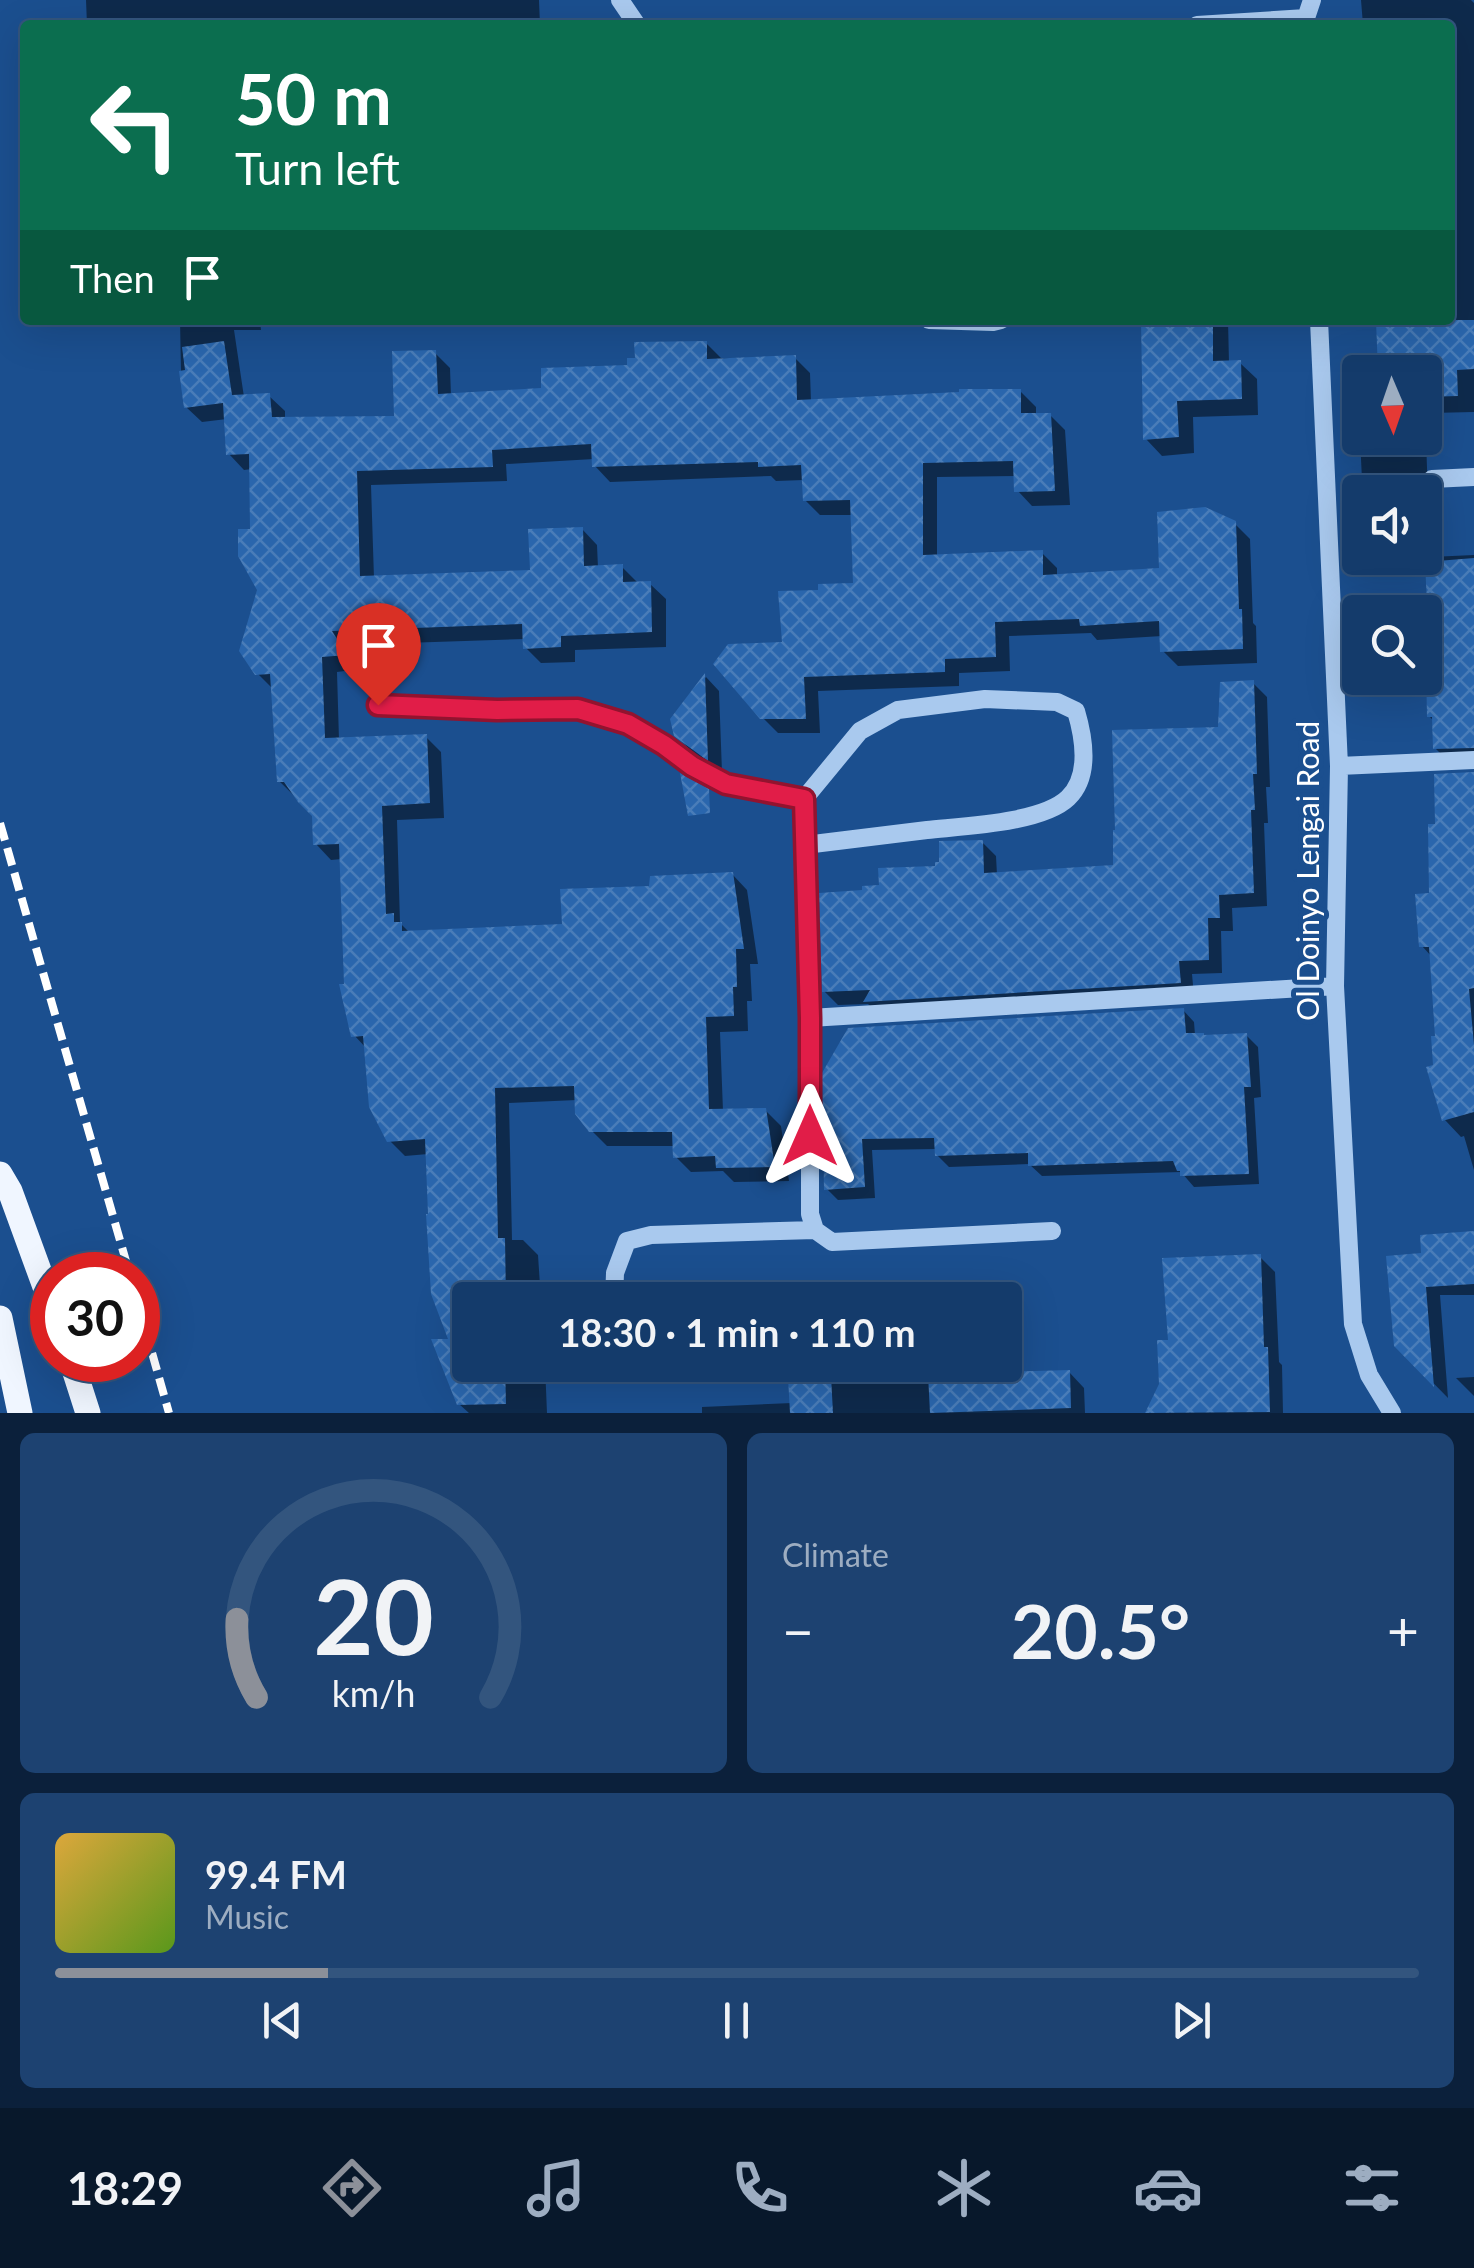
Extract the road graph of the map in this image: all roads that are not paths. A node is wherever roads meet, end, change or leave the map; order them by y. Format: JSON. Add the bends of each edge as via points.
{"nodes":[{"id":1,"x":1319,"y":325,"type":"edge"},
{"id":2,"x":1474,"y":477,"type":"edge"},
{"id":3,"x":1442,"y":479,"type":"edge"},
{"id":4,"x":378,"y":705,"type":"dead end"},
{"id":5,"x":1474,"y":760,"type":"edge"},
{"id":6,"x":1339,"y":766,"type":"junction"},
{"id":7,"x":804,"y":799,"type":"junction"},
{"id":8,"x":805,"y":845,"type":"junction"},
{"id":9,"x":1335,"y":986,"type":"junction"},
{"id":10,"x":810,"y":1018,"type":"junction"},
{"id":11,"x":0,"y":1174,"type":"edge"},
{"id":12,"x":815,"y":1230,"type":"junction"},
{"id":13,"x":1052,"y":1231,"type":"dead end"},
{"id":14,"x":32,"y":1252,"type":"edge"},
{"id":15,"x":615,"y":1282,"type":"edge"},
{"id":16,"x":0,"y":1318,"type":"edge"},
{"id":17,"x":78,"y":1382,"type":"edge"},
{"id":18,"x":20,"y":1410,"type":"edge"},
{"id":19,"x":88,"y":1413,"type":"edge"},
{"id":20,"x":1392,"y":1413,"type":"edge"}],
"edges":[{"from":1,"to":6,"type":"street","name":"Ol Doinyo Lengai Road"},
{"from":2,"to":3,"type":"street"},
{"from":4,"to":7,"type":"street","via":[[578,709],[628,724],[726,784]]},
{"from":5,"to":6,"type":"street"},
{"from":6,"to":9,"type":"street","name":"Ol Doinyo Lengai Road"},
{"from":7,"to":8,"type":"street"},
{"from":7,"to":8,"type":"street","via":[[860,731],[898,710],[984,699],[1056,702],[1076,711],[1084,738],[1078,784],[1055,808],[1012,820]]},
{"from":8,"to":10,"type":"street"},
{"from":9,"to":10,"type":"street"},
{"from":9,"to":20,"type":"street","name":"Ol Doinyo Lengai Road","via":[[1353,1324]]},
{"from":10,"to":12,"type":"street"},
{"from":11,"to":14,"type":"main road"},
{"from":12,"to":13,"type":"street","via":[[832,1242]]},
{"from":12,"to":15,"type":"street","via":[[651,1235],[627,1242]]},
{"from":16,"to":18,"type":"main road"},
{"from":17,"to":19,"type":"main road"}]}
